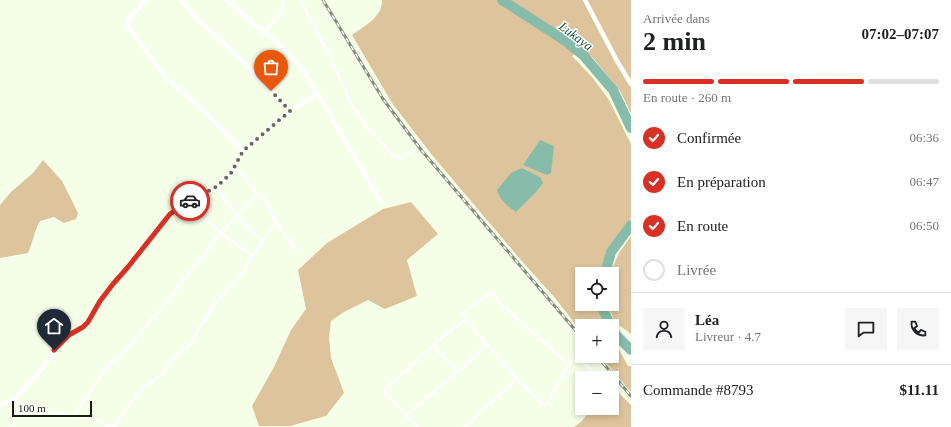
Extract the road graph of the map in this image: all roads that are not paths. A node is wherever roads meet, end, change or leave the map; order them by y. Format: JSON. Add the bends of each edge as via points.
{"nodes":[{"id":1,"x":146,"y":0,"type":"edge"},
{"id":2,"x":180,"y":0,"type":"edge"},
{"id":3,"x":226,"y":0,"type":"edge"},
{"id":4,"x":282,"y":0,"type":"edge"},
{"id":5,"x":300,"y":0,"type":"edge"},
{"id":6,"x":585,"y":0,"type":"edge"},
{"id":7,"x":265,"y":33,"type":"junction"},
{"id":8,"x":631,"y":84,"type":"edge"},
{"id":9,"x":318,"y":94,"type":"junction"},
{"id":10,"x":290,"y":111,"type":"junction"},
{"id":11,"x":414,"y":149,"type":"dead end"},
{"id":12,"x":243,"y":151,"type":"junction"},
{"id":13,"x":231,"y":173,"type":"junction"},
{"id":14,"x":216,"y":187,"type":"junction"},
{"id":15,"x":257,"y":194,"type":"junction"},
{"id":16,"x":189,"y":202,"type":"junction"},
{"id":17,"x":381,"y":202,"type":"dead end"},
{"id":18,"x":237,"y":216,"type":"junction"},
{"id":19,"x":276,"y":222,"type":"junction"},
{"id":20,"x":221,"y":233,"type":"junction"},
{"id":21,"x":263,"y":242,"type":"junction"},
{"id":22,"x":297,"y":251,"type":"dead end"},
{"id":23,"x":253,"y":256,"type":"junction"},
{"id":24,"x":466,"y":320,"type":"junction"},
{"id":25,"x":486,"y":343,"type":"junction"},
{"id":26,"x":433,"y":345,"type":"junction"},
{"id":27,"x":569,"y":366,"type":"junction"},
{"id":28,"x":591,"y":369,"type":"dead end"},
{"id":29,"x":458,"y":372,"type":"junction"},
{"id":30,"x":517,"y":379,"type":"junction"},
{"id":31,"x":16,"y":399,"type":"junction"},
{"id":32,"x":0,"y":405,"type":"edge"},
{"id":33,"x":15,"y":414,"type":"junction"},
{"id":34,"x":406,"y":415,"type":"junction"},
{"id":35,"x":74,"y":416,"type":"junction"},
{"id":36,"x":114,"y":426,"type":"edge"},
{"id":37,"x":14,"y":427,"type":"edge"},
{"id":38,"x":418,"y":427,"type":"edge"},
{"id":39,"x":464,"y":427,"type":"edge"}],
"edges":[{"from":1,"to":12,"type":"street","via":[[128,18],[128,27],[168,80],[204,111]]},
{"from":2,"to":10,"type":"street"},
{"from":3,"to":7,"type":"street"},
{"from":4,"to":7,"type":"lane","via":[[283,4],[277,18],[268,26]]},
{"from":5,"to":11,"type":"lane","via":[[354,107],[369,129],[395,158],[402,157]]},
{"from":6,"to":8,"type":"street"},
{"from":7,"to":9,"type":"street","via":[[297,63]]},
{"from":9,"to":10,"type":"street"},
{"from":9,"to":17,"type":"street"},
{"from":10,"to":12,"type":"street"},
{"from":12,"to":13,"type":"street"},
{"from":13,"to":14,"type":"street"},
{"from":13,"to":15,"type":"lane","via":[[242,174]]},
{"from":14,"to":16,"type":"street"},
{"from":14,"to":18,"type":"lane"},
{"from":15,"to":18,"type":"lane"},
{"from":15,"to":19,"type":"lane","via":[[266,201]]},
{"from":16,"to":20,"type":"lane"},
{"from":16,"to":31,"type":"street","via":[[170,214],[100,301],[88,322],[55,349]]},
{"from":18,"to":20,"type":"lane"},
{"from":18,"to":21,"type":"lane"},
{"from":19,"to":21,"type":"lane"},
{"from":19,"to":22,"type":"lane"},
{"from":20,"to":23,"type":"lane"},
{"from":20,"to":35,"type":"lane","via":[[156,315],[122,354],[110,363]]},
{"from":21,"to":23,"type":"lane"},
{"from":23,"to":36,"type":"lane","via":[[244,271],[213,306],[192,342],[169,363],[163,374],[144,387]]},
{"from":24,"to":25,"type":"lane"},
{"from":24,"to":26,"type":"lane"},
{"from":24,"to":27,"type":"lane","via":[[462,313],[492,292],[501,304]]},
{"from":25,"to":29,"type":"lane"},
{"from":25,"to":30,"type":"lane"},
{"from":26,"to":29,"type":"lane"},
{"from":26,"to":34,"type":"lane","via":[[385,390]]},
{"from":27,"to":28,"type":"lane","via":[[577,357]]},
{"from":27,"to":30,"type":"lane","via":[[545,406]]},
{"from":29,"to":34,"type":"lane"},
{"from":30,"to":39,"type":"lane"},
{"from":31,"to":32,"type":"street"},
{"from":31,"to":33,"type":"lane"},
{"from":33,"to":35,"type":"lane","via":[[47,412]]},
{"from":33,"to":37,"type":"lane"},
{"from":34,"to":38,"type":"lane"},
{"from":35,"to":36,"type":"lane","via":[[92,417]]}]}
